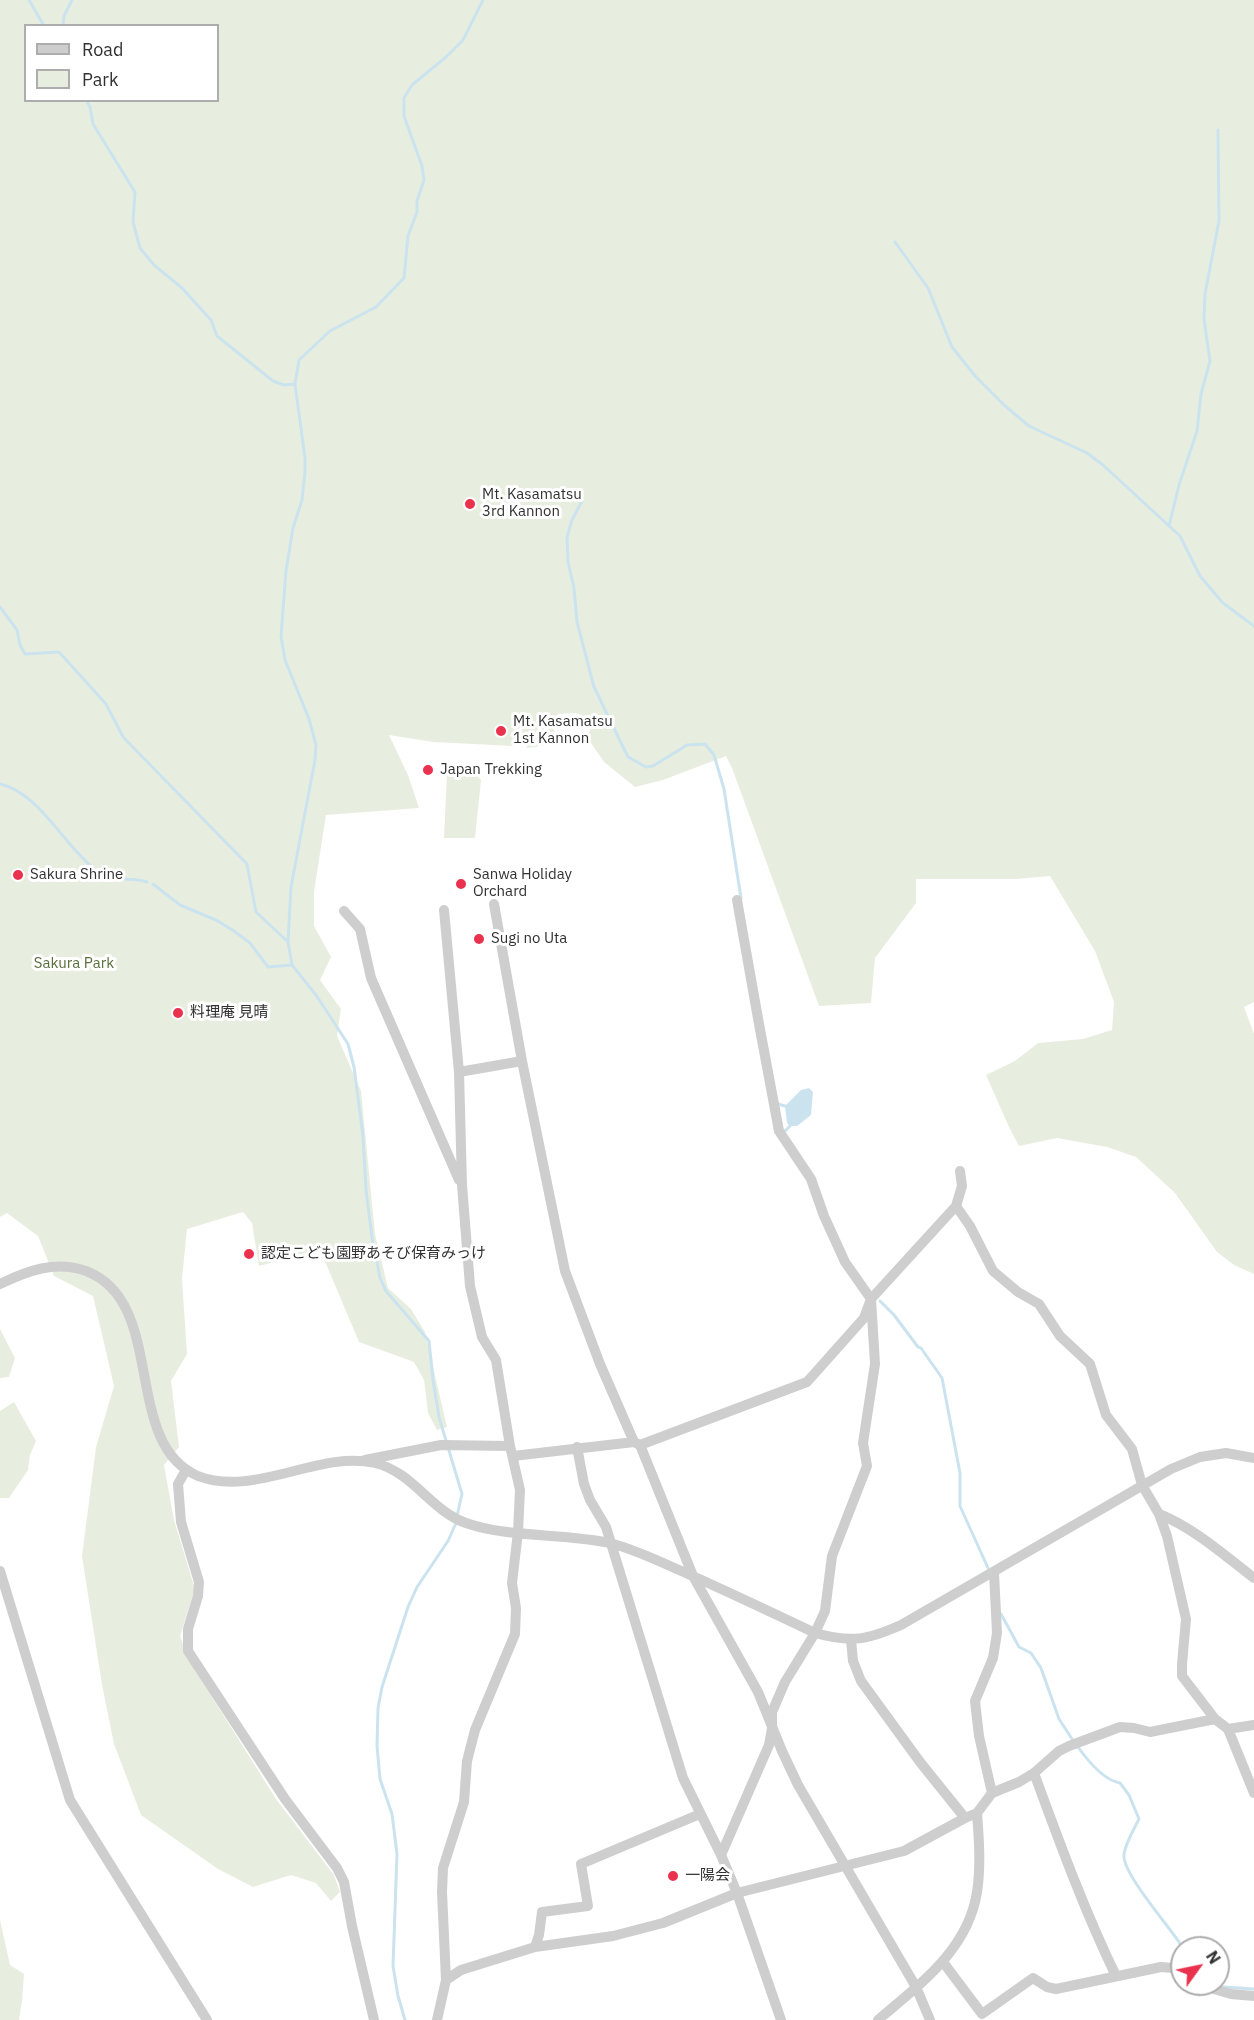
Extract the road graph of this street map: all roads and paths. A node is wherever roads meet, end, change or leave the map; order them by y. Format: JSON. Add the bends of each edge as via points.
{"nodes":[{"id":1,"x":737,"y":900,"type":"dead end"},
{"id":2,"x":494,"y":904,"type":"dead end"},
{"id":3,"x":344,"y":910,"type":"dead end"},
{"id":4,"x":444,"y":910,"type":"dead end"},
{"id":5,"x":522,"y":1061,"type":"junction"},
{"id":6,"x":459,"y":1072,"type":"junction"},
{"id":7,"x":960,"y":1171,"type":"dead end"},
{"id":8,"x":462,"y":1185,"type":"junction"},
{"id":9,"x":956,"y":1206,"type":"junction"},
{"id":10,"x":0,"y":1284,"type":"edge"},
{"id":11,"x":871,"y":1299,"type":"junction"},
{"id":12,"x":637,"y":1444,"type":"junction"},
{"id":13,"x":577,"y":1447,"type":"junction"},
{"id":14,"x":511,"y":1451,"type":"junction"},
{"id":15,"x":1254,"y":1458,"type":"edge"},
{"id":16,"x":360,"y":1461,"type":"junction"},
{"id":17,"x":186,"y":1470,"type":"junction"},
{"id":18,"x":1142,"y":1485,"type":"junction"},
{"id":19,"x":1159,"y":1514,"type":"junction"},
{"id":20,"x":518,"y":1532,"type":"junction"},
{"id":21,"x":611,"y":1544,"type":"junction"},
{"id":22,"x":0,"y":1571,"type":"edge"},
{"id":23,"x":994,"y":1573,"type":"junction"},
{"id":24,"x":693,"y":1576,"type":"junction"},
{"id":25,"x":1254,"y":1578,"type":"edge"},
{"id":26,"x":815,"y":1633,"type":"junction"},
{"id":27,"x":851,"y":1640,"type":"junction"},
{"id":28,"x":1215,"y":1719,"type":"junction"},
{"id":29,"x":1254,"y":1725,"type":"edge"},
{"id":30,"x":772,"y":1728,"type":"junction"},
{"id":31,"x":1228,"y":1729,"type":"junction"},
{"id":32,"x":1034,"y":1773,"type":"junction"},
{"id":33,"x":992,"y":1793,"type":"junction"},
{"id":34,"x":1254,"y":1793,"type":"edge"},
{"id":35,"x":977,"y":1813,"type":"junction"},
{"id":36,"x":700,"y":1814,"type":"junction"},
{"id":37,"x":965,"y":1818,"type":"junction"},
{"id":38,"x":721,"y":1855,"type":"junction"},
{"id":39,"x":847,"y":1866,"type":"junction"},
{"id":40,"x":737,"y":1893,"type":"junction"},
{"id":41,"x":535,"y":1947,"type":"junction"},
{"id":42,"x":943,"y":1962,"type":"junction"},
{"id":43,"x":1170,"y":1968,"type":"edge"},
{"id":44,"x":1116,"y":1976,"type":"junction"},
{"id":45,"x":446,"y":1980,"type":"junction"},
{"id":46,"x":916,"y":1987,"type":"junction"},
{"id":47,"x":1230,"y":1994,"type":"edge"},
{"id":48,"x":1254,"y":1996,"type":"edge"},
{"id":49,"x":207,"y":2020,"type":"edge"},
{"id":50,"x":374,"y":2020,"type":"edge"},
{"id":51,"x":437,"y":2020,"type":"edge"},
{"id":52,"x":781,"y":2020,"type":"edge"},
{"id":53,"x":878,"y":2020,"type":"edge"},
{"id":54,"x":930,"y":2020,"type":"edge"}],
"edges":[{"from":1,"to":11,"type":"street","via":[[779,1131],[811,1179],[845,1262]]},
{"from":2,"to":5,"type":"street"},
{"from":3,"to":8,"type":"street","via":[[360,929],[371,978]]},
{"from":4,"to":6,"type":"street"},
{"from":5,"to":6,"type":"street"},
{"from":5,"to":12,"type":"street","via":[[565,1271],[600,1364]]},
{"from":6,"to":8,"type":"street"},
{"from":7,"to":9,"type":"street","via":[[962,1186]]},
{"from":8,"to":14,"type":"street","via":[[470,1286],[482,1337],[496,1360]]},
{"from":9,"to":11,"type":"street"},
{"from":9,"to":18,"type":"street","via":[[993,1271],[1039,1304],[1060,1336],[1090,1364],[1106,1415],[1132,1449]]},
{"from":10,"to":17,"type":"street","via":[[40,1267],[60,1266],[80,1269],[105,1282],[129,1314],[154,1421],[176,1461]]},
{"from":11,"to":12,"type":"street","via":[[864,1318],[807,1382]]},
{"from":11,"to":26,"type":"street","via":[[875,1364],[863,1443],[867,1466],[832,1556],[825,1611]]},
{"from":12,"to":13,"type":"street"},
{"from":12,"to":24,"type":"street"},
{"from":13,"to":14,"type":"street"},
{"from":13,"to":21,"type":"street","via":[[584,1484]]},
{"from":14,"to":16,"type":"street","via":[[441,1445]]},
{"from":14,"to":20,"type":"street","via":[[520,1490]]},
{"from":15,"to":18,"type":"street","via":[[1226,1453],[1200,1457]]},
{"from":16,"to":17,"type":"street","via":[[251,1480],[226,1481]]},
{"from":16,"to":20,"type":"street","via":[[399,1473],[463,1522]]},
{"from":17,"to":50,"type":"street","via":[[178,1484],[181,1522],[200,1582],[188,1629],[188,1651],[285,1799],[337,1868],[344,1882]]},
{"from":18,"to":19,"type":"street"},
{"from":18,"to":23,"type":"street"},
{"from":19,"to":25,"type":"street","via":[[1209,1544]]},
{"from":19,"to":28,"type":"street","via":[[1186,1619],[1182,1676]]},
{"from":20,"to":21,"type":"street"},
{"from":20,"to":45,"type":"street","via":[[512,1583],[515,1634],[475,1730],[467,1761],[464,1802],[443,1868]]},
{"from":21,"to":24,"type":"street"},
{"from":21,"to":36,"type":"street","via":[[683,1778]]},
{"from":22,"to":49,"type":"street","via":[[70,1800]]},
{"from":23,"to":27,"type":"street","via":[[901,1625],[875,1637]]},
{"from":23,"to":33,"type":"street","via":[[997,1633],[993,1658],[975,1701]]},
{"from":24,"to":26,"type":"street"},
{"from":24,"to":30,"type":"street","via":[[758,1692]]},
{"from":26,"to":27,"type":"street"},
{"from":26,"to":30,"type":"street","via":[[785,1682],[772,1712]]},
{"from":27,"to":37,"type":"street","via":[[853,1661],[861,1681]]},
{"from":28,"to":31,"type":"street"},
{"from":28,"to":32,"type":"street","via":[[1150,1732],[1120,1727],[1059,1751]]},
{"from":29,"to":31,"type":"street"},
{"from":30,"to":38,"type":"street","via":[[769,1745]]},
{"from":30,"to":39,"type":"street","via":[[798,1785]]},
{"from":31,"to":34,"type":"street"},
{"from":32,"to":33,"type":"street"},
{"from":32,"to":44,"type":"street"},
{"from":33,"to":35,"type":"street"},
{"from":35,"to":37,"type":"street"},
{"from":35,"to":42,"type":"street","via":[[977,1892],[966,1924]]},
{"from":36,"to":38,"type":"street"},
{"from":36,"to":41,"type":"street","via":[[581,1864],[588,1906],[542,1912]]},
{"from":37,"to":39,"type":"street","via":[[903,1851]]},
{"from":38,"to":40,"type":"street"},
{"from":39,"to":40,"type":"street"},
{"from":39,"to":46,"type":"street"},
{"from":40,"to":41,"type":"street","via":[[663,1923],[613,1936]]},
{"from":40,"to":52,"type":"street"},
{"from":41,"to":45,"type":"street","via":[[461,1970]]},
{"from":42,"to":44,"type":"street","via":[[982,2014],[1033,1978],[1056,1989]]},
{"from":42,"to":46,"type":"street"},
{"from":43,"to":44,"type":"street"},
{"from":45,"to":51,"type":"street"},
{"from":46,"to":53,"type":"street"},
{"from":46,"to":54,"type":"street"},
{"from":47,"to":48,"type":"street"}]}
